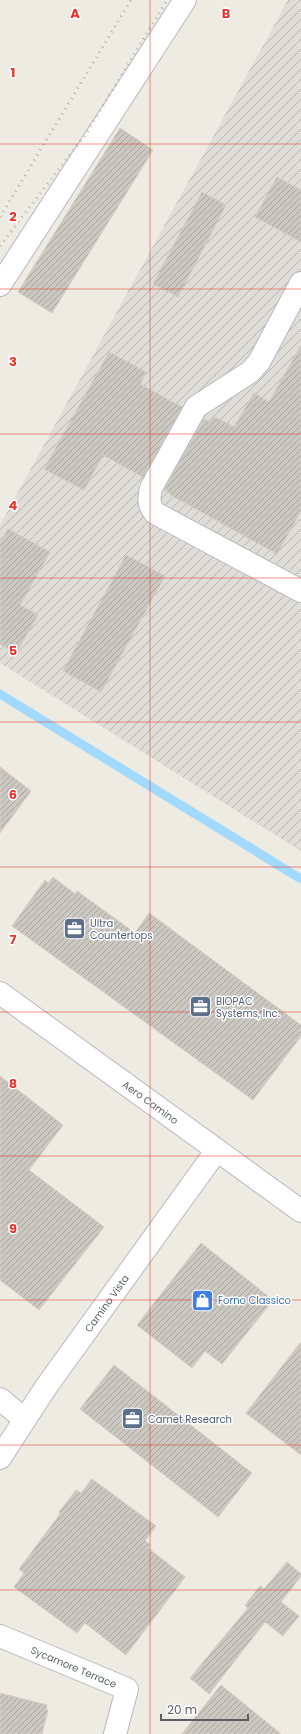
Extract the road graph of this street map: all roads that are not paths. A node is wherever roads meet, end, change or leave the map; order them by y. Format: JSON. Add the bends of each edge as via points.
{"nodes":[{"id":1,"x":185,"y":0,"type":"edge"},
{"id":2,"x":301,"y":283,"type":"edge"},
{"id":3,"x":0,"y":284,"type":"edge"},
{"id":4,"x":301,"y":591,"type":"edge"},
{"id":5,"x":0,"y":993,"type":"edge"},
{"id":6,"x":218,"y":1150,"type":"junction"},
{"id":7,"x":301,"y":1211,"type":"edge"},
{"id":8,"x":0,"y":1399,"type":"edge"},
{"id":9,"x":24,"y":1419,"type":"junction"},
{"id":10,"x":0,"y":1458,"type":"edge"},
{"id":11,"x":0,"y":1636,"type":"edge"},
{"id":12,"x":115,"y":1734,"type":"edge"}],
"edges":[{"from":1,"to":3,"type":"street"},
{"from":2,"to":4,"type":"street","via":[[255,367],[203,401],[192,412],[149,496],[154,513]]},
{"from":5,"to":6,"type":"street","name":"Aero Camino"},
{"from":6,"to":7,"type":"street","name":"Aero Camino"},
{"from":6,"to":9,"type":"street","name":"Camino Vista"},
{"from":8,"to":9,"type":"street"},
{"from":9,"to":10,"type":"street","name":"Camino Vista"},
{"from":11,"to":12,"type":"street","name":"Sycamore Terrace","via":[[127,1689]]}]}
